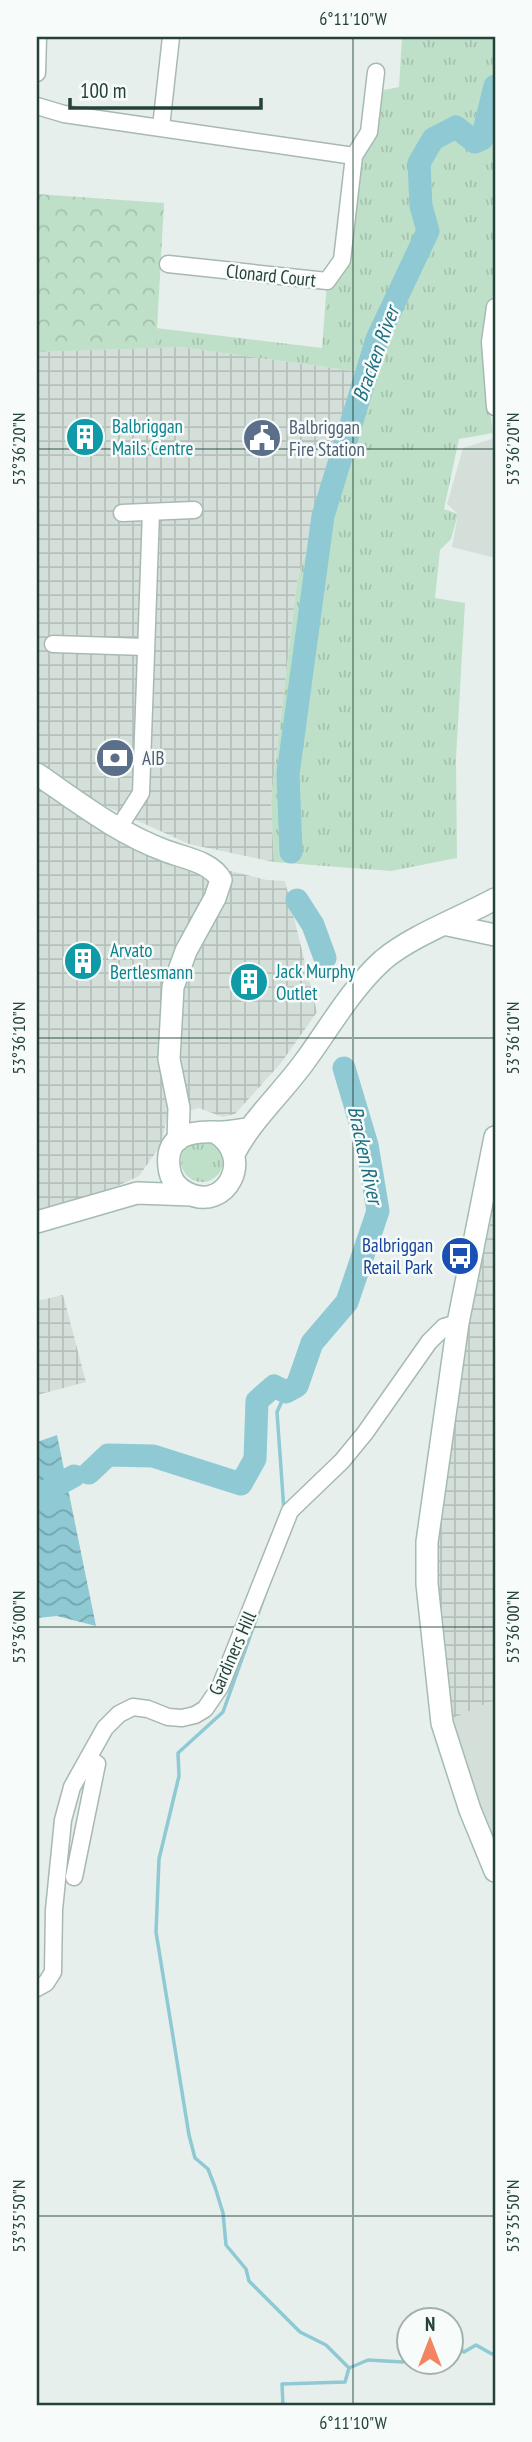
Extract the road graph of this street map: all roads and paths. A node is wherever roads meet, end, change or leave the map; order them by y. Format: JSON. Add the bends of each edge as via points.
{"nodes":[{"id":1,"x":38,"y":37,"type":"edge"},
{"id":2,"x":171,"y":37,"type":"edge"},
{"id":3,"x":376,"y":72,"type":"dead end"},
{"id":4,"x":37,"y":74,"type":"edge"},
{"id":5,"x":37,"y":106,"type":"edge"},
{"id":6,"x":162,"y":127,"type":"junction"},
{"id":7,"x":354,"y":156,"type":"junction"},
{"id":8,"x":168,"y":264,"type":"dead end"},
{"id":9,"x":495,"y":307,"type":"edge"},
{"id":10,"x":495,"y":407,"type":"edge"},
{"id":11,"x":194,"y":510,"type":"dead end"},
{"id":12,"x":150,"y":512,"type":"junction"},
{"id":13,"x":122,"y":513,"type":"dead end"},
{"id":14,"x":53,"y":643,"type":"dead end"},
{"id":15,"x":146,"y":647,"type":"junction"},
{"id":16,"x":37,"y":774,"type":"edge"},
{"id":17,"x":118,"y":829,"type":"junction"},
{"id":18,"x":495,"y":899,"type":"edge"},
{"id":19,"x":495,"y":909,"type":"edge"},
{"id":20,"x":448,"y":925,"type":"junction"},
{"id":21,"x":495,"y":934,"type":"edge"},
{"id":22,"x":179,"y":1108,"type":"junction"},
{"id":23,"x":248,"y":1129,"type":"junction"},
{"id":24,"x":210,"y":1131,"type":"junction"},
{"id":25,"x":495,"y":1137,"type":"edge"},
{"id":26,"x":178,"y":1140,"type":"junction"},
{"id":27,"x":234,"y":1154,"type":"junction"},
{"id":28,"x":168,"y":1161,"type":"junction"},
{"id":29,"x":137,"y":1193,"type":"junction"},
{"id":30,"x":191,"y":1195,"type":"junction"},
{"id":31,"x":37,"y":1223,"type":"edge"},
{"id":32,"x":458,"y":1322,"type":"junction"},
{"id":33,"x":88,"y":1758,"type":"junction"},
{"id":34,"x":495,"y":1871,"type":"edge"},
{"id":35,"x":75,"y":1877,"type":"dead end"},
{"id":36,"x":37,"y":1988,"type":"edge"}],
"edges":[{"from":1,"to":4,"type":"street"},
{"from":2,"to":6,"type":"street"},
{"from":3,"to":7,"type":"street","name":"Clonard Court","via":[[369,132]]},
{"from":5,"to":6,"type":"street"},
{"from":6,"to":7,"type":"street"},
{"from":7,"to":8,"type":"street","name":"Clonard Court","via":[[342,260],[327,281]]},
{"from":9,"to":10,"type":"street","via":[[490,342]]},
{"from":11,"to":12,"type":"street"},
{"from":12,"to":13,"type":"street"},
{"from":12,"to":15,"type":"street"},
{"from":14,"to":15,"type":"street"},
{"from":15,"to":17,"type":"street","via":[[141,793]]},
{"from":16,"to":17,"type":"street"},
{"from":17,"to":22,"type":"street","via":[[207,866],[221,880],[173,987],[169,1059]]},
{"from":18,"to":20,"type":"street"},
{"from":19,"to":21,"type":"street"},
{"from":20,"to":21,"type":"street"},
{"from":20,"to":23,"type":"street","via":[[411,942],[354,990],[305,1061]]},
{"from":22,"to":24,"type":"street"},
{"from":22,"to":26,"type":"street"},
{"from":23,"to":24,"type":"street"},
{"from":23,"to":27,"type":"street"},
{"from":24,"to":26,"type":"street","via":[[187,1133]]},
{"from":24,"to":27,"type":"street","via":[[223,1137]]},
{"from":25,"to":32,"type":"street"},
{"from":26,"to":28,"type":"street"},
{"from":27,"to":30,"type":"street","via":[[229,1184],[212,1196]]},
{"from":28,"to":29,"type":"street"},
{"from":28,"to":30,"type":"street","via":[[174,1182]]},
{"from":29,"to":30,"type":"street"},
{"from":29,"to":31,"type":"street"},
{"from":32,"to":33,"type":"street","name":"Gardiners Hill","via":[[444,1326],[429,1342],[365,1433],[287,1515],[225,1674],[205,1709],[182,1718],[133,1707],[105,1728]]},
{"from":32,"to":34,"type":"street","via":[[427,1542],[427,1584],[442,1723]]},
{"from":33,"to":35,"type":"street","via":[[97,1764]]},
{"from":33,"to":36,"type":"street","name":"Gardiners Hill","via":[[72,1787],[63,1820],[53,1972]]}]}
